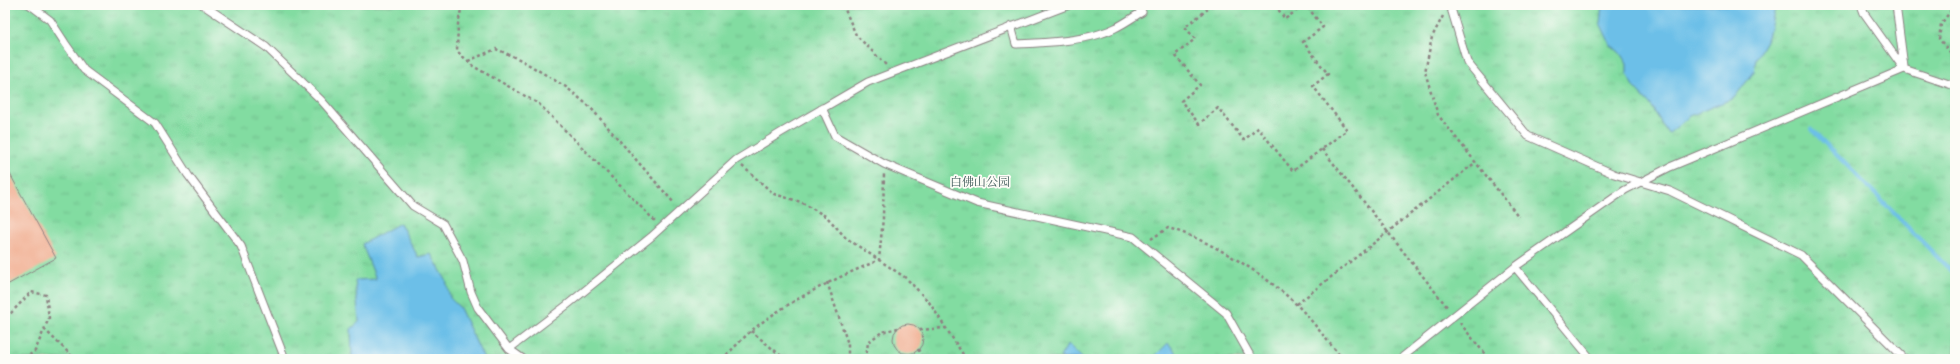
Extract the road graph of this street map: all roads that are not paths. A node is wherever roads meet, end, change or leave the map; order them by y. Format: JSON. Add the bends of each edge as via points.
{"nodes":[{"id":1,"x":30,"y":5,"type":"edge"},
{"id":2,"x":203,"y":5,"type":"edge"},
{"id":3,"x":1069,"y":5,"type":"edge"},
{"id":4,"x":1136,"y":5,"type":"edge"},
{"id":5,"x":1861,"y":5,"type":"edge"},
{"id":6,"x":1896,"y":5,"type":"edge"},
{"id":7,"x":1448,"y":8,"type":"edge"},
{"id":8,"x":1011,"y":26,"type":"junction"},
{"id":9,"x":1904,"y":69,"type":"junction"},
{"id":10,"x":1955,"y":86,"type":"edge"},
{"id":11,"x":822,"y":108,"type":"junction"},
{"id":12,"x":1641,"y":182,"type":"junction"},
{"id":13,"x":1515,"y":267,"type":"junction"},
{"id":14,"x":509,"y":348,"type":"junction"},
{"id":15,"x":285,"y":359,"type":"edge"},
{"id":16,"x":523,"y":359,"type":"edge"},
{"id":17,"x":1252,"y":359,"type":"edge"},
{"id":18,"x":1400,"y":359,"type":"edge"},
{"id":19,"x":1591,"y":359,"type":"edge"},
{"id":20,"x":1905,"y":359,"type":"edge"}],
"edges":[{"from":1,"to":15,"type":"lane","via":[[50,20],[84,70],[155,123],[188,175],[241,246]]},
{"from":2,"to":14,"type":"lane","via":[[266,47],[321,100],[412,206],[443,224],[463,261],[478,308]]},
{"from":3,"to":8,"type":"lane"},
{"from":4,"to":8,"type":"lane","via":[[1142,12],[1115,29],[1077,39],[1016,44]]},
{"from":5,"to":9,"type":"lane"},
{"from":6,"to":9,"type":"lane"},
{"from":7,"to":12,"type":"lane","via":[[1467,62],[1528,136],[1614,174]]},
{"from":8,"to":11,"type":"lane","via":[[868,82]]},
{"from":9,"to":10,"type":"lane"},
{"from":9,"to":12,"type":"lane","via":[[1670,167]]},
{"from":11,"to":14,"type":"lane","via":[[736,160],[661,228],[567,305]]},
{"from":11,"to":17,"type":"lane","via":[[835,136],[884,164],[977,203],[1133,237],[1226,313]]},
{"from":12,"to":13,"type":"lane","via":[[1573,225]]},
{"from":12,"to":20,"type":"lane","via":[[1670,191],[1801,255]]},
{"from":13,"to":18,"type":"lane"},
{"from":13,"to":19,"type":"lane"},
{"from":14,"to":16,"type":"lane"}]}
